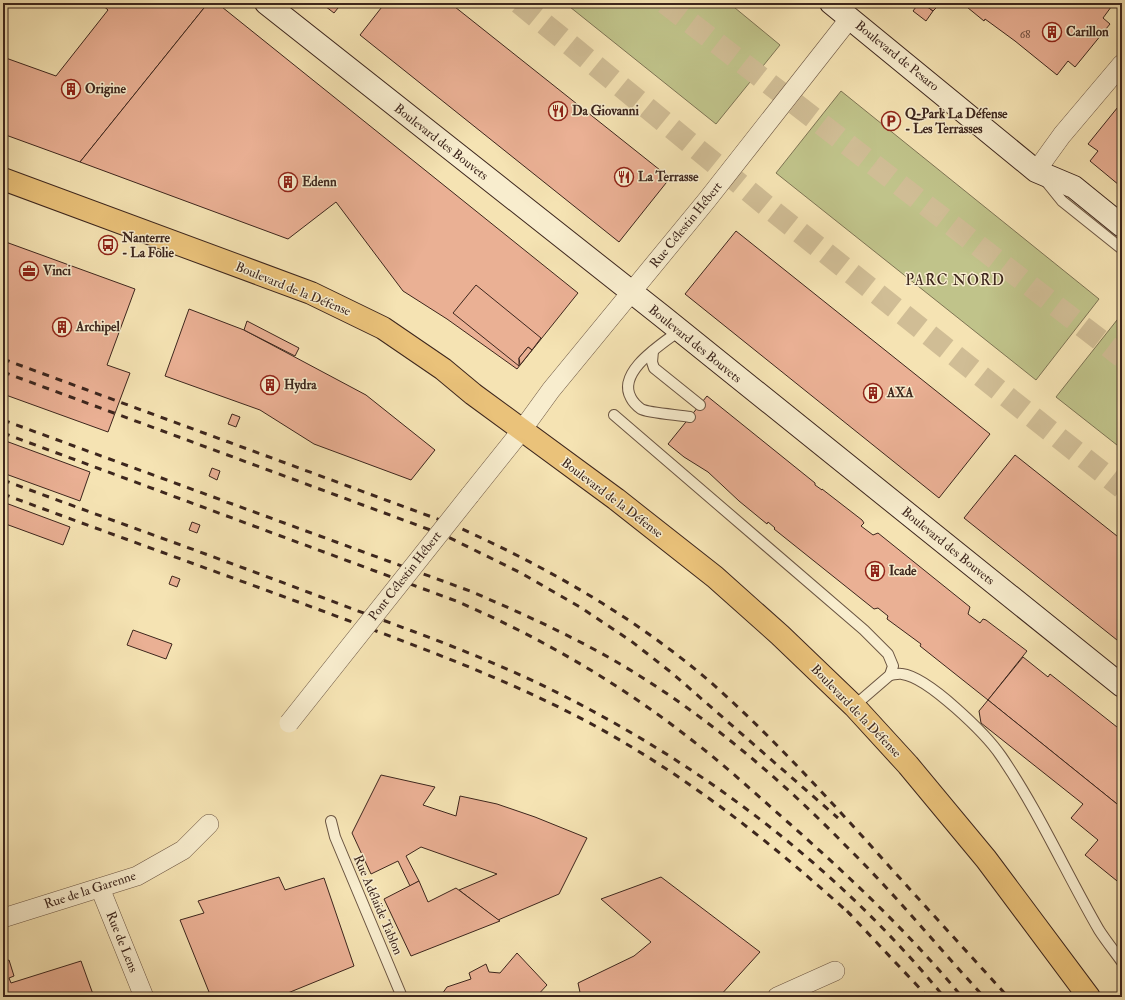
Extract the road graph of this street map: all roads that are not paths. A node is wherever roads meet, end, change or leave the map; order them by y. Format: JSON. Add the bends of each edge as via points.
{"nodes":[{"id":1,"x":266,"y":3,"type":"edge"},
{"id":2,"x":831,"y":3,"type":"edge"},
{"id":3,"x":850,"y":18,"type":"junction"},
{"id":4,"x":1122,"y":64,"type":"edge"},
{"id":5,"x":1036,"y":171,"type":"junction"},
{"id":6,"x":3,"y":179,"type":"edge"},
{"id":7,"x":1122,"y":226,"type":"edge"},
{"id":8,"x":1122,"y":249,"type":"edge"},
{"id":9,"x":631,"y":293,"type":"junction"},
{"id":10,"x":679,"y":331,"type":"junction"},
{"id":11,"x":653,"y":351,"type":"junction"},
{"id":12,"x":700,"y":405,"type":"dead end"},
{"id":13,"x":614,"y":415,"type":"dead end"},
{"id":14,"x":690,"y":417,"type":"dead end"},
{"id":15,"x":522,"y":430,"type":"junction"},
{"id":16,"x":890,"y":675,"type":"junction"},
{"id":17,"x":1122,"y":686,"type":"edge"},
{"id":18,"x":854,"y":706,"type":"junction"},
{"id":19,"x":289,"y":723,"type":"dead end"},
{"id":20,"x":331,"y":822,"type":"dead end"},
{"id":21,"x":209,"y":824,"type":"dead end"},
{"id":22,"x":100,"y":888,"type":"junction"},
{"id":23,"x":3,"y":918,"type":"edge"},
{"id":24,"x":1122,"y":962,"type":"edge"},
{"id":25,"x":835,"y":970,"type":"dead end"},
{"id":26,"x":144,"y":997,"type":"edge"},
{"id":27,"x":402,"y":997,"type":"edge"},
{"id":28,"x":777,"y":997,"type":"edge"},
{"id":29,"x":1089,"y":997,"type":"edge"}],
"edges":[{"from":1,"to":9,"type":"main road","name":"Boulevard des Bouvets"},
{"from":2,"to":3,"type":"main road","name":"Boulevard de Pesaro"},
{"from":3,"to":5,"type":"main road","name":"Boulevard de Pesaro"},
{"from":3,"to":9,"type":"street","name":"Rue Célestin Hébert","via":[[742,157]]},
{"from":4,"to":5,"type":"street","via":[[1062,135]]},
{"from":5,"to":7,"type":"main road","name":"Boulevard de Pesaro","via":[[1074,187]]},
{"from":5,"to":8,"type":"lane","name":"Boulevard de Pesaro","via":[[1062,201]]},
{"from":6,"to":15,"type":"main road","name":"Boulevard de la Défense","via":[[311,293],[382,328],[443,369]]},
{"from":9,"to":10,"type":"main road","name":"Boulevard des Bouvets"},
{"from":9,"to":15,"type":"street","name":"Rue Célestin Hébert","via":[[551,390]]},
{"from":10,"to":11,"type":"lane"},
{"from":10,"to":17,"type":"main road","name":"Boulevard des Bouvets"},
{"from":11,"to":12,"type":"lane","via":[[654,368]]},
{"from":11,"to":14,"type":"lane","via":[[630,375],[628,394],[642,409]]},
{"from":13,"to":16,"type":"lane","via":[[864,630],[888,654],[893,666]]},
{"from":15,"to":18,"type":"main road","name":"Boulevard de la Défense","via":[[715,577]]},
{"from":15,"to":19,"type":"street","name":"Pont Célestin Hébert","bridge":true},
{"from":16,"to":18,"type":"lane"},
{"from":16,"to":24,"type":"lane","via":[[902,674],[932,690],[949,702],[990,742],[1055,847],[1100,931]]},
{"from":18,"to":29,"type":"main road","name":"Boulevard de la Défense","via":[[908,765],[981,853]]},
{"from":20,"to":27,"type":"lane","name":"Rue Adélaïde Tablon"},
{"from":21,"to":22,"type":"street","name":"Rue de la Garenne","via":[[183,850],[137,876]]},
{"from":22,"to":23,"type":"street","name":"Rue de la Garenne"},
{"from":22,"to":26,"type":"street","name":"Rue de Lens"},
{"from":25,"to":28,"type":"street"}]}
